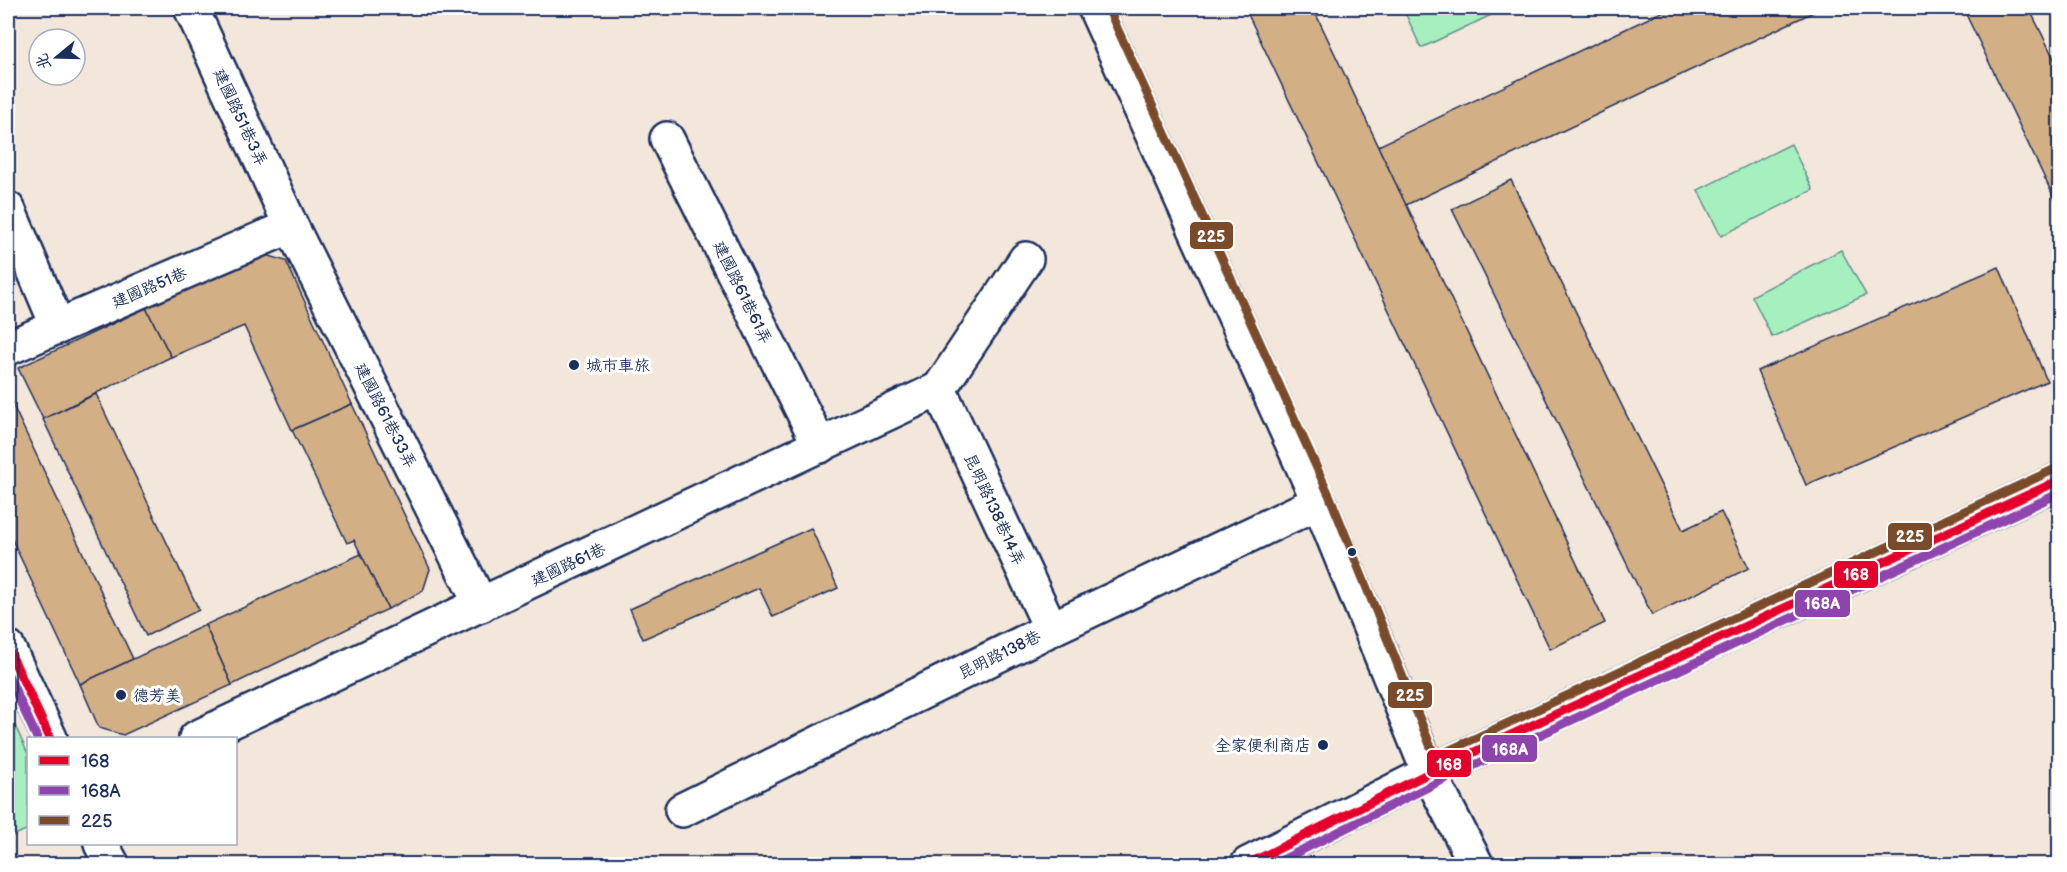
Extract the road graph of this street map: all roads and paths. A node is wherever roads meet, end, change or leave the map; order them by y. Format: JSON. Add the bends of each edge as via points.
{"nodes":[{"id":1,"x":191,"y":8,"type":"edge"},
{"id":2,"x":1095,"y":8,"type":"edge"},
{"id":3,"x":667,"y":139,"type":"dead end"},
{"id":4,"x":8,"y":209,"type":"edge"},
{"id":5,"x":291,"y":226,"type":"junction"},
{"id":6,"x":1026,"y":259,"type":"dead end"},
{"id":7,"x":58,"y":327,"type":"junction"},
{"id":8,"x":8,"y":348,"type":"edge"},
{"id":9,"x":939,"y":389,"type":"junction"},
{"id":10,"x":820,"y":446,"type":"junction"},
{"id":11,"x":2060,"y":480,"type":"edge"},
{"id":12,"x":1319,"y":502,"type":"junction"},
{"id":13,"x":481,"y":605,"type":"junction"},
{"id":14,"x":1051,"y":629,"type":"junction"},
{"id":15,"x":8,"y":648,"type":"edge"},
{"id":16,"x":20,"y":705,"type":"edge"},
{"id":17,"x":49,"y":737,"type":"edge"},
{"id":18,"x":198,"y":737,"type":"edge"},
{"id":19,"x":1430,"y":773,"type":"junction"},
{"id":20,"x":682,"y":810,"type":"dead end"},
{"id":21,"x":102,"y":845,"type":"edge"},
{"id":22,"x":112,"y":864,"type":"edge"},
{"id":23,"x":1248,"y":864,"type":"edge"},
{"id":24,"x":1476,"y":864,"type":"edge"}],
"edges":[{"from":1,"to":5,"type":"street","name":"建國路51巷3弄"},
{"from":2,"to":12,"type":"street"},
{"from":3,"to":10,"type":"street","name":"建國路61巷61弄"},
{"from":4,"to":7,"type":"street"},
{"from":5,"to":7,"type":"street","name":"建國路51巷"},
{"from":5,"to":13,"type":"street","name":"建國路61巷33弄"},
{"from":6,"to":9,"type":"street"},
{"from":7,"to":8,"type":"street","name":"建國路51巷"},
{"from":9,"to":10,"type":"street","name":"建國路61巷"},
{"from":9,"to":14,"type":"street","name":"昆明路138巷14弄"},
{"from":10,"to":13,"type":"street","name":"建國路61巷"},
{"from":11,"to":19,"type":"street"},
{"from":12,"to":14,"type":"street","name":"昆明路138巷"},
{"from":12,"to":19,"type":"street"},
{"from":13,"to":18,"type":"street","name":"建國路61巷"},
{"from":14,"to":20,"type":"street","name":"昆明路138巷"},
{"from":15,"to":16,"type":"street"},
{"from":16,"to":17,"type":"street"},
{"from":19,"to":23,"type":"street"},
{"from":19,"to":24,"type":"street"},
{"from":21,"to":22,"type":"street"}]}
